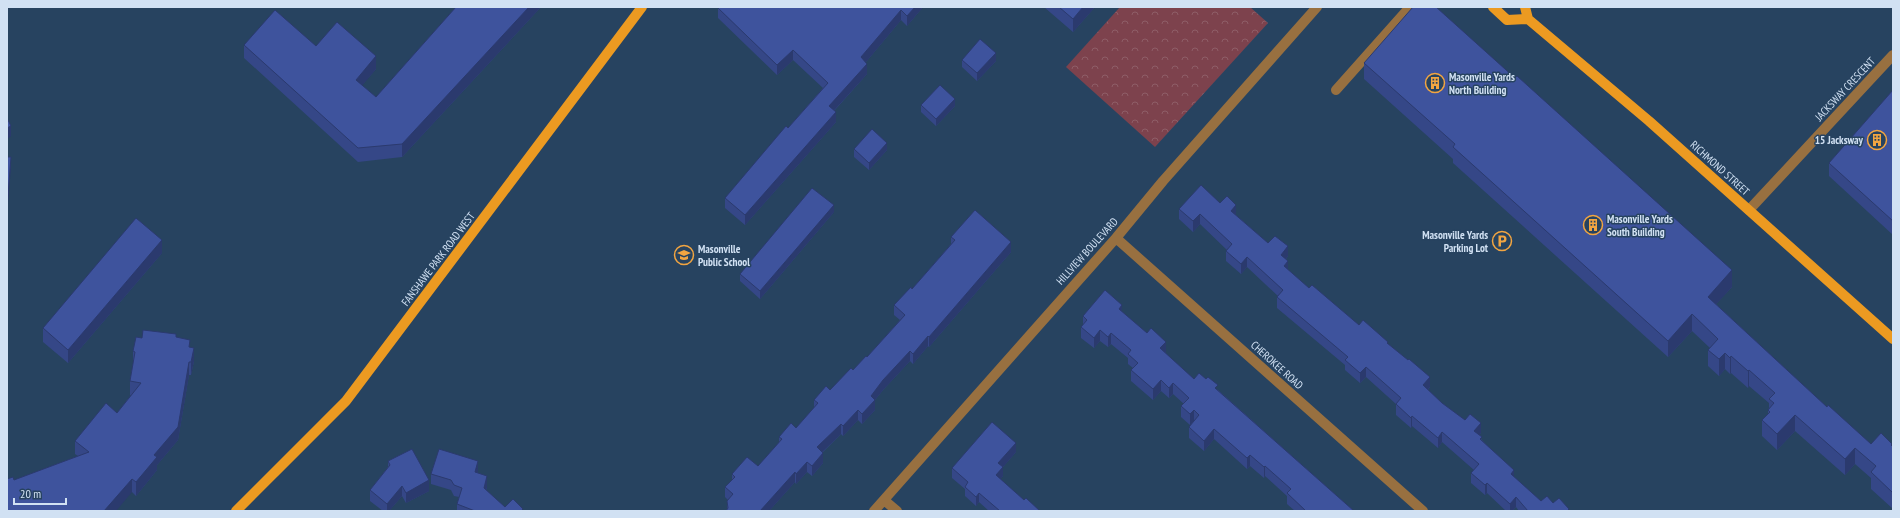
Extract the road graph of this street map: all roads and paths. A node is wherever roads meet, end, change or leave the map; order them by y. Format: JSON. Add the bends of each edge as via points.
{"nodes":[{"id":1,"x":642,"y":7,"type":"edge"},
{"id":2,"x":1318,"y":7,"type":"edge"},
{"id":3,"x":1493,"y":7,"type":"edge"},
{"id":4,"x":1526,"y":7,"type":"edge"},
{"id":5,"x":1410,"y":8,"type":"edge"},
{"id":6,"x":1528,"y":19,"type":"junction"},
{"id":7,"x":1893,"y":55,"type":"edge"},
{"id":8,"x":1336,"y":90,"type":"dead end"},
{"id":9,"x":1749,"y":210,"type":"junction"},
{"id":10,"x":1116,"y":238,"type":"junction"},
{"id":11,"x":1893,"y":339,"type":"edge"},
{"id":12,"x":884,"y":500,"type":"junction"},
{"id":13,"x":236,"y":511,"type":"edge"},
{"id":14,"x":874,"y":511,"type":"edge"},
{"id":15,"x":897,"y":511,"type":"edge"},
{"id":16,"x":1422,"y":511,"type":"edge"}],
"edges":[{"from":1,"to":13,"type":"main road","name":"FANSHAWE PARK ROAD WEST","via":[[346,402]]},
{"from":2,"to":10,"type":"street","name":"HILLVIEW BOULEVARD","via":[[1162,181]]},
{"from":3,"to":6,"type":"main road","via":[[1507,20]]},
{"from":4,"to":6,"type":"main road"},
{"from":5,"to":8,"type":"street"},
{"from":6,"to":9,"type":"main road","name":"RICHMOND STREET"},
{"from":7,"to":9,"type":"street","name":"JACKSWAY CRESCENT"},
{"from":9,"to":11,"type":"main road","name":"RICHMOND STREET"},
{"from":10,"to":12,"type":"street","name":"HILLVIEW BOULEVARD"},
{"from":10,"to":16,"type":"street","name":"CHEROKEE ROAD"},
{"from":12,"to":14,"type":"street","name":"HILLVIEW BOULEVARD"},
{"from":12,"to":15,"type":"street"}]}
